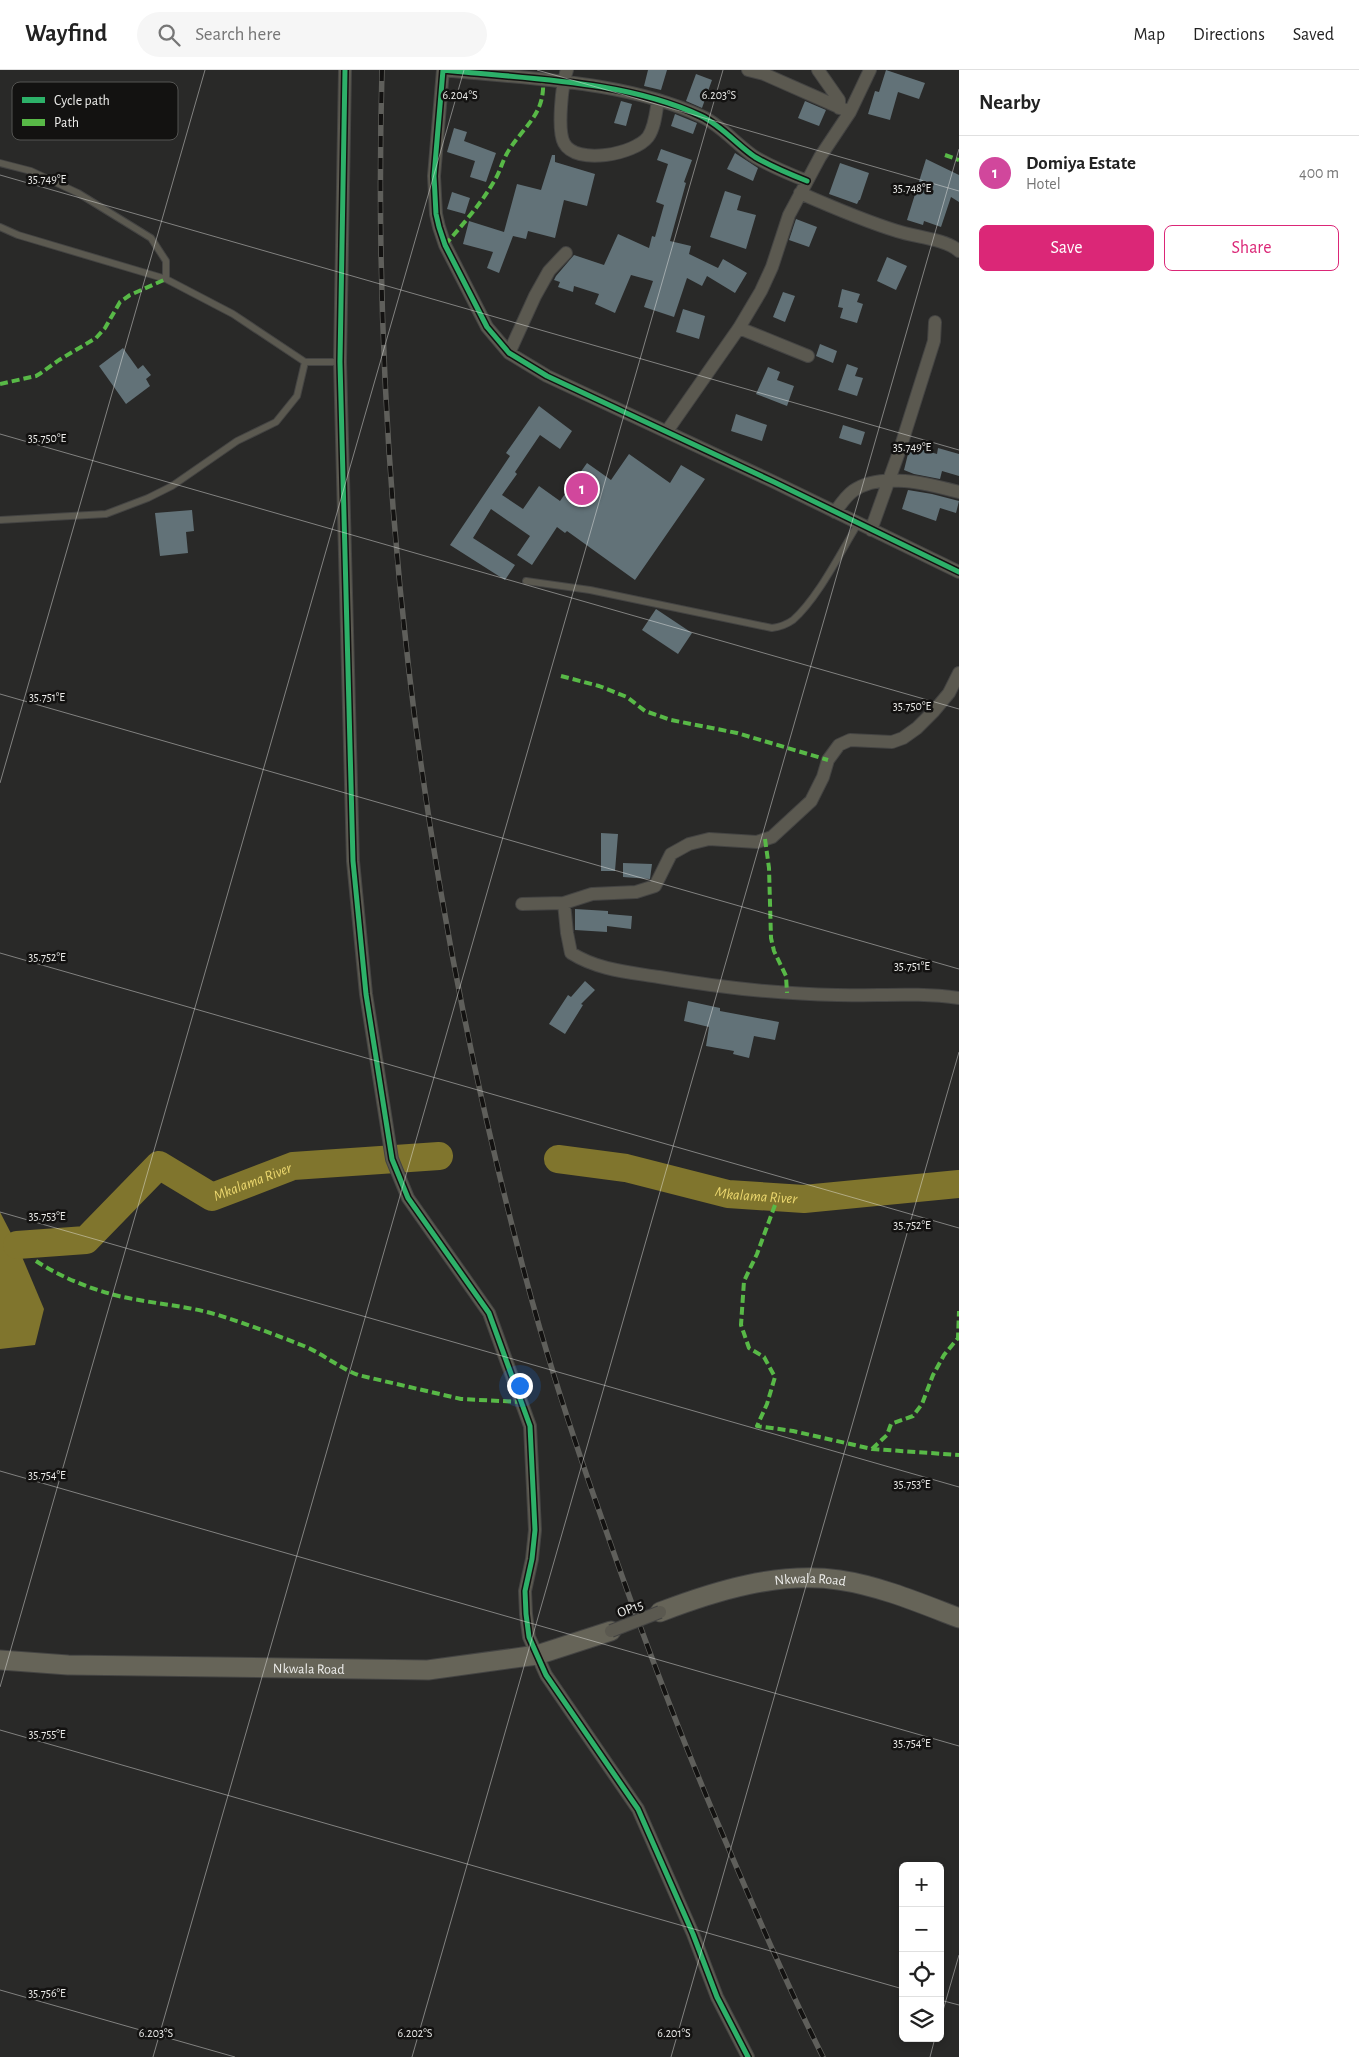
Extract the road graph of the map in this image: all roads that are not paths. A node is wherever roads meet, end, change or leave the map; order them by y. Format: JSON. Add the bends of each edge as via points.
{"nodes":[{"id":1,"x":345,"y":70,"type":"edge"},
{"id":2,"x":748,"y":70,"type":"edge"},
{"id":3,"x":818,"y":70,"type":"edge"},
{"id":4,"x":870,"y":70,"type":"edge"},
{"id":5,"x":565,"y":76,"type":"edge"},
{"id":6,"x":658,"y":100,"type":"junction"},
{"id":7,"x":845,"y":110,"type":"junction"},
{"id":8,"x":0,"y":163,"type":"edge"},
{"id":9,"x":807,"y":181,"type":"junction"},
{"id":10,"x":800,"y":194,"type":"junction"},
{"id":11,"x":0,"y":227,"type":"edge"},
{"id":12,"x":959,"y":250,"type":"edge"},
{"id":13,"x":566,"y":253,"type":"dead end"},
{"id":14,"x":166,"y":279,"type":"junction"},
{"id":15,"x":935,"y":322,"type":"dead end"},
{"id":16,"x":739,"y":328,"type":"junction"},
{"id":17,"x":510,"y":354,"type":"junction"},
{"id":18,"x":808,"y":356,"type":"dead end"},
{"id":19,"x":305,"y":362,"type":"junction"},
{"id":20,"x":340,"y":362,"type":"junction"},
{"id":21,"x":667,"y":431,"type":"junction"},
{"id":22,"x":889,"y":479,"type":"junction"},
{"id":23,"x":959,"y":492,"type":"edge"},
{"id":24,"x":835,"y":512,"type":"junction"},
{"id":25,"x":0,"y":520,"type":"edge"},
{"id":26,"x":858,"y":524,"type":"junction"},
{"id":27,"x":871,"y":530,"type":"junction"},
{"id":28,"x":959,"y":572,"type":"edge"},
{"id":29,"x":526,"y":581,"type":"dead end"},
{"id":30,"x":959,"y":673,"type":"edge"},
{"id":31,"x":564,"y":903,"type":"junction"},
{"id":32,"x":522,"y":904,"type":"dead end"},
{"id":33,"x":959,"y":998,"type":"edge"},
{"id":34,"x":660,"y":1612,"type":"joint"},
{"id":35,"x":959,"y":1618,"type":"edge"},
{"id":36,"x":611,"y":1631,"type":"joint"},
{"id":37,"x":536,"y":1655,"type":"junction"},
{"id":38,"x":0,"y":1660,"type":"edge"},
{"id":39,"x":748,"y":2057,"type":"edge"}],
"edges":[{"from":1,"to":20,"type":"street"},
{"from":2,"to":7,"type":"street"},
{"from":3,"to":7,"type":"street"},
{"from":4,"to":7,"type":"street"},
{"from":5,"to":6,"type":"street"},
{"from":5,"to":6,"type":"street","via":[[561,125],[564,143],[570,150],[581,154],[606,156],[640,145],[649,136]]},
{"from":5,"to":17,"type":"street","via":[[443,70],[434,176],[439,228],[487,327]]},
{"from":6,"to":9,"type":"street","via":[[703,116],[755,156]]},
{"from":7,"to":9,"type":"street"},
{"from":8,"to":14,"type":"lane","via":[[31,172],[78,193],[151,238],[166,261]]},
{"from":9,"to":10,"type":"street"},
{"from":10,"to":12,"type":"street","via":[[896,231],[942,242]]},
{"from":10,"to":16,"type":"street","via":[[767,279]]},
{"from":11,"to":14,"type":"lane"},
{"from":13,"to":17,"type":"street","via":[[549,271],[535,296]]},
{"from":14,"to":19,"type":"lane","via":[[233,314]]},
{"from":15,"to":22,"type":"street","via":[[934,341]]},
{"from":16,"to":18,"type":"street"},
{"from":16,"to":21,"type":"street"},
{"from":17,"to":21,"type":"street","via":[[547,376]]},
{"from":19,"to":20,"type":"lane"},
{"from":19,"to":25,"type":"lane","via":[[297,396],[276,422],[237,441],[164,490],[106,514]]},
{"from":20,"to":37,"type":"street","via":[[353,861],[366,994],[392,1159],[408,1198],[489,1312],[530,1426],[535,1530],[526,1614],[529,1637]]},
{"from":21,"to":24,"type":"street"},
{"from":22,"to":23,"type":"street"},
{"from":22,"to":24,"type":"street","via":[[853,490]]},
{"from":22,"to":27,"type":"street"},
{"from":24,"to":26,"type":"street"},
{"from":26,"to":27,"type":"street"},
{"from":26,"to":29,"type":"lane","via":[[812,598],[784,626],[772,628],[590,590]]},
{"from":27,"to":28,"type":"street"},
{"from":30,"to":31,"type":"street","via":[[949,693],[934,711],[903,738],[892,742],[850,740],[839,745],[828,760],[811,801],[772,837],[757,842],[709,839],[689,844],[671,854],[655,886],[636,892],[592,894]]},
{"from":31,"to":32,"type":"street"},
{"from":31,"to":33,"type":"street","via":[[571,953],[587,963],[609,969],[705,985],[808,994],[909,994]]},
{"from":34,"to":35,"type":"street","name":"Nkwala Road","via":[[725,1590],[806,1578],[839,1580],[894,1593]]},
{"from":34,"to":36,"type":"street","name":"OP15","bridge":true},
{"from":36,"to":37,"type":"street","name":"Nkwala Road"},
{"from":37,"to":38,"type":"street","name":"Nkwala Road","via":[[428,1670],[68,1665]]},
{"from":37,"to":39,"type":"street","via":[[546,1675],[638,1809],[694,1934],[717,1997]]}]}
